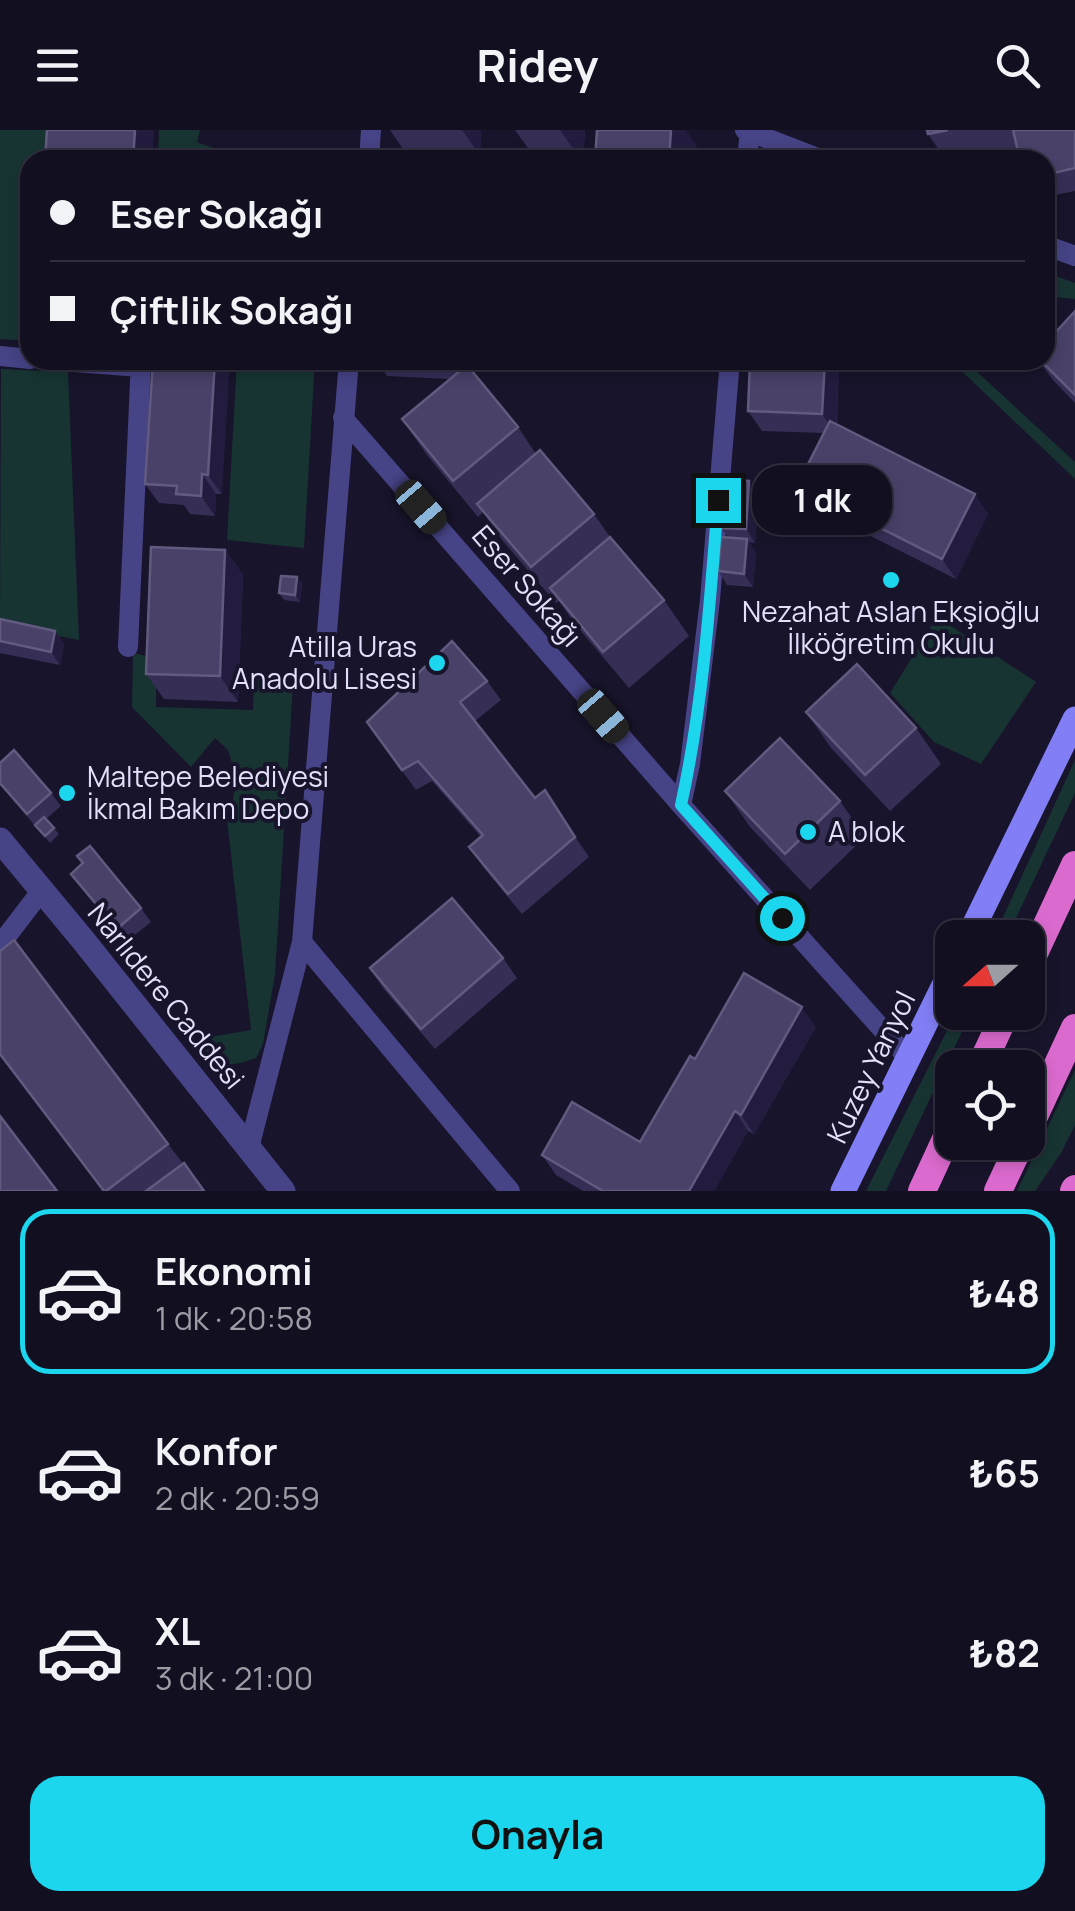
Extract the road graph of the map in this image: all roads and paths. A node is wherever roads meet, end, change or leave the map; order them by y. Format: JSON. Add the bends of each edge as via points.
{"nodes":[{"id":1,"x":748,"y":131,"type":"edge"},
{"id":2,"x":798,"y":150,"type":"edge"},
{"id":3,"x":141,"y":370,"type":"edge"},
{"id":4,"x":348,"y":370,"type":"edge"},
{"id":5,"x":729,"y":370,"type":"edge"},
{"id":6,"x":343,"y":418,"type":"junction"},
{"id":7,"x":128,"y":647,"type":"dead end"},
{"id":8,"x":1075,"y":719,"type":"edge"},
{"id":9,"x":681,"y":805,"type":"junction"},
{"id":10,"x":0,"y":840,"type":"edge"},
{"id":11,"x":1075,"y":865,"type":"edge"},
{"id":12,"x":42,"y":890,"type":"junction"},
{"id":13,"x":977,"y":920,"type":"edge"},
{"id":14,"x":1045,"y":929,"type":"edge"},
{"id":15,"x":302,"y":942,"type":"junction"},
{"id":16,"x":0,"y":945,"type":"edge"},
{"id":17,"x":935,"y":1004,"type":"edge"},
{"id":18,"x":1075,"y":1028,"type":"edge"},
{"id":19,"x":908,"y":1059,"type":"junction"},
{"id":20,"x":1045,"y":1092,"type":"edge"},
{"id":21,"x":249,"y":1148,"type":"junction"},
{"id":22,"x":936,"y":1160,"type":"edge"},
{"id":23,"x":1013,"y":1160,"type":"edge"},
{"id":24,"x":283,"y":1191,"type":"edge"},
{"id":25,"x":510,"y":1191,"type":"edge"},
{"id":26,"x":844,"y":1191,"type":"edge"},
{"id":27,"x":922,"y":1191,"type":"edge"},
{"id":28,"x":998,"y":1191,"type":"edge"}],
"edges":[{"from":1,"to":2,"type":"street"},
{"from":3,"to":7,"type":"street"},
{"from":4,"to":6,"type":"street"},
{"from":5,"to":9,"type":"street","via":[[710,600]]},
{"from":6,"to":9,"type":"street","name":"Eser Sokağı"},
{"from":6,"to":15,"type":"street"},
{"from":8,"to":13,"type":"main road"},
{"from":9,"to":19,"type":"street","name":"Eser Sokağı"},
{"from":10,"to":12,"type":"street","name":"Narlıdere Caddesi"},
{"from":11,"to":14,"type":"highway"},
{"from":12,"to":16,"type":"street"},
{"from":12,"to":21,"type":"street","name":"Narlıdere Caddesi"},
{"from":15,"to":21,"type":"street"},
{"from":15,"to":25,"type":"street"},
{"from":17,"to":19,"type":"main road","name":"Kuzey Yanyol"},
{"from":18,"to":20,"type":"highway"},
{"from":19,"to":26,"type":"main road","name":"Kuzey Yanyol"},
{"from":21,"to":24,"type":"street","name":"Narlıdere Caddesi"},
{"from":22,"to":27,"type":"highway"},
{"from":23,"to":28,"type":"highway"}]}
